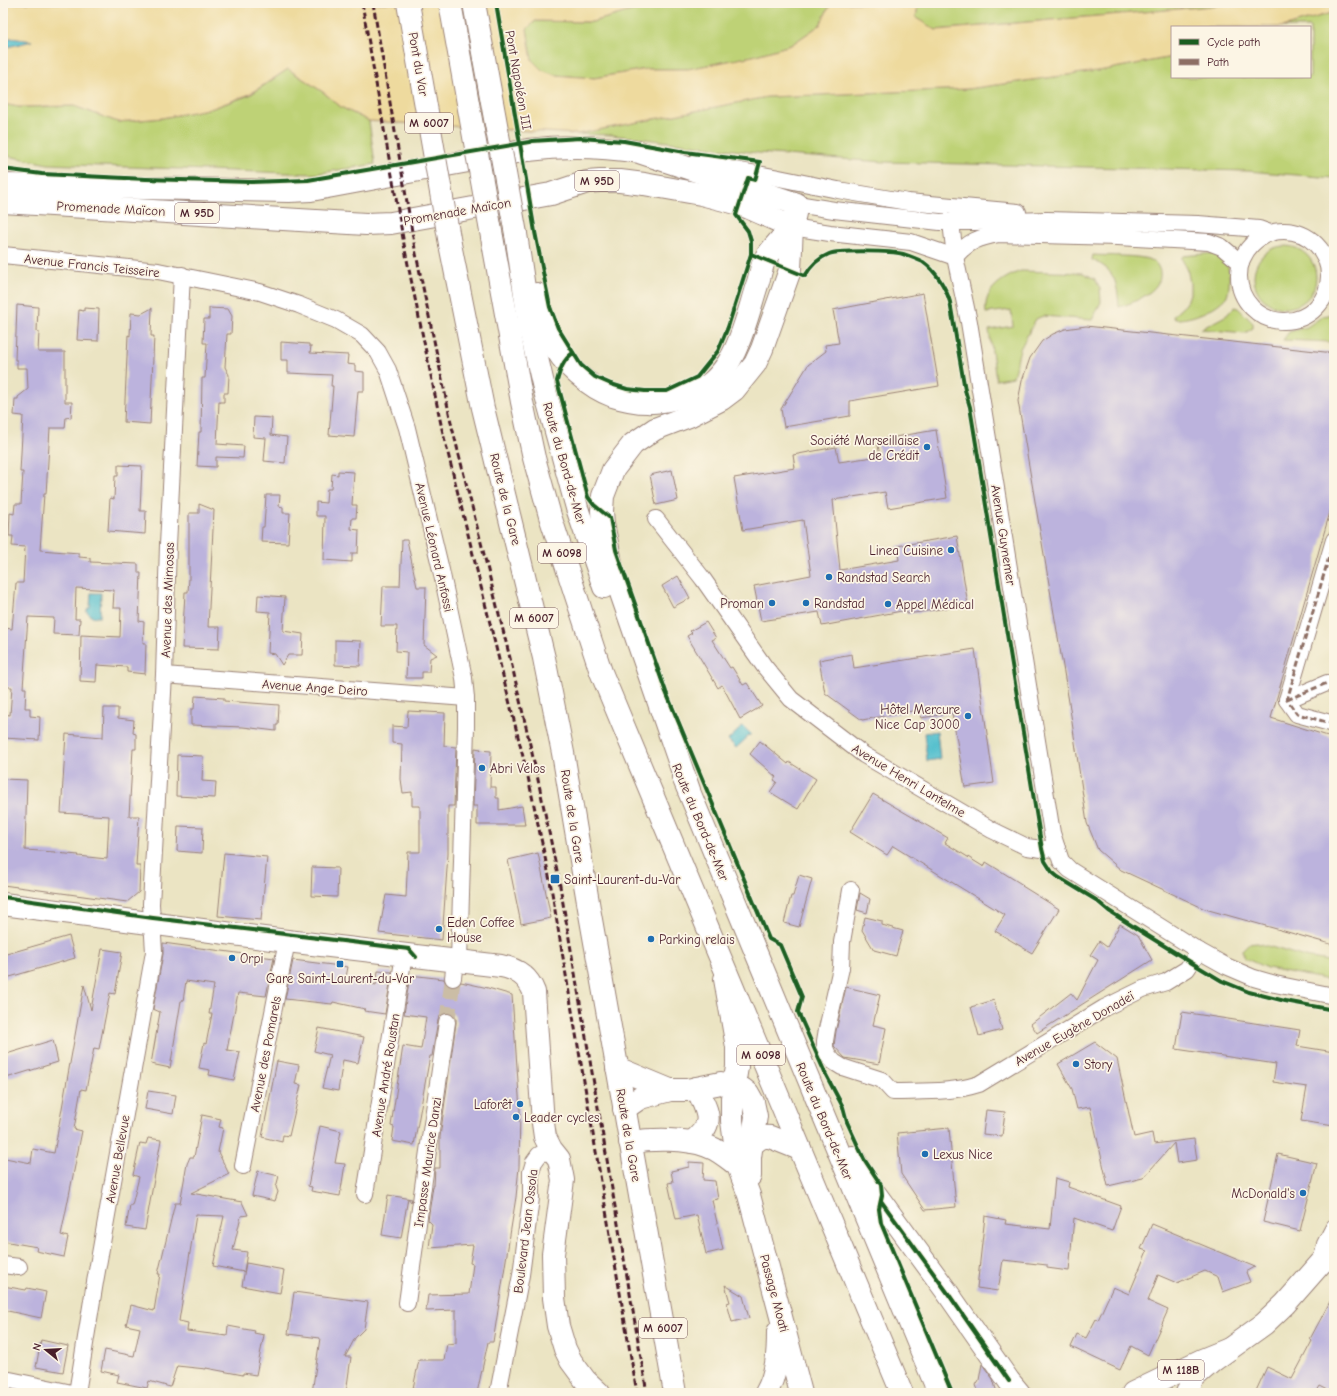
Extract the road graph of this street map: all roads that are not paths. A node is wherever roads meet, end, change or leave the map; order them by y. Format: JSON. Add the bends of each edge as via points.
{"nodes":[{"id":1,"x":408,"y":3,"type":"edge"},
{"id":2,"x":450,"y":3,"type":"edge"},
{"id":3,"x":474,"y":3,"type":"edge"},
{"id":4,"x":663,"y":160,"type":"junction"},
{"id":5,"x":3,"y":185,"type":"edge"},
{"id":6,"x":3,"y":202,"type":"edge"},
{"id":7,"x":797,"y":204,"type":"junction"},
{"id":8,"x":1047,"y":220,"type":"junction"},
{"id":9,"x":951,"y":222,"type":"junction"},
{"id":10,"x":792,"y":227,"type":"junction"},
{"id":11,"x":1270,"y":233,"type":"junction"},
{"id":12,"x":517,"y":243,"type":"junction"},
{"id":13,"x":450,"y":244,"type":"joint"},
{"id":14,"x":3,"y":255,"type":"edge"},
{"id":15,"x":955,"y":257,"type":"junction"},
{"id":16,"x":1241,"y":263,"type":"junction"},
{"id":17,"x":182,"y":275,"type":"junction"},
{"id":18,"x":656,"y":519,"type":"dead end"},
{"id":19,"x":1334,"y":540,"type":"edge"},
{"id":20,"x":164,"y":675,"type":"junction"},
{"id":21,"x":1327,"y":683,"type":"dead end"},
{"id":22,"x":466,"y":698,"type":"junction"},
{"id":23,"x":1287,"y":700,"type":"junction"},
{"id":24,"x":1334,"y":724,"type":"edge"},
{"id":25,"x":689,"y":790,"type":"junction"},
{"id":26,"x":1057,"y":848,"type":"junction"},
{"id":27,"x":851,"y":890,"type":"dead end"},
{"id":28,"x":3,"y":904,"type":"edge"},
{"id":29,"x":153,"y":924,"type":"junction"},
{"id":30,"x":288,"y":941,"type":"junction"},
{"id":31,"x":1199,"y":951,"type":"junction"},
{"id":32,"x":404,"y":955,"type":"junction"},
{"id":33,"x":722,"y":961,"type":"junction"},
{"id":34,"x":456,"y":967,"type":"junction"},
{"id":35,"x":1334,"y":996,"type":"edge"},
{"id":36,"x":447,"y":1022,"type":"tunnel mouth"},
{"id":37,"x":795,"y":1049,"type":"junction"},
{"id":38,"x":617,"y":1068,"type":"junction"},
{"id":39,"x":734,"y":1085,"type":"junction"},
{"id":40,"x":697,"y":1088,"type":"junction"},
{"id":41,"x":670,"y":1090,"type":"junction"},
{"id":42,"x":624,"y":1109,"type":"junction"},
{"id":43,"x":630,"y":1142,"type":"junction"},
{"id":44,"x":692,"y":1142,"type":"junction"},
{"id":45,"x":751,"y":1146,"type":"junction"},
{"id":46,"x":551,"y":1148,"type":"junction"},
{"id":47,"x":800,"y":1149,"type":"junction"},
{"id":48,"x":243,"y":1166,"type":"dead end"},
{"id":49,"x":738,"y":1166,"type":"junction"},
{"id":50,"x":365,"y":1194,"type":"dead end"},
{"id":51,"x":749,"y":1195,"type":"junction"},
{"id":52,"x":1334,"y":1227,"type":"edge"},
{"id":53,"x":1327,"y":1258,"type":"edge"},
{"id":54,"x":3,"y":1265,"type":"edge"},
{"id":55,"x":19,"y":1267,"type":"dead end"},
{"id":56,"x":407,"y":1303,"type":"dead end"},
{"id":57,"x":779,"y":1310,"type":"junction"},
{"id":58,"x":1229,"y":1349,"type":"junction"},
{"id":59,"x":10,"y":1380,"type":"dead end"},
{"id":60,"x":1012,"y":1389,"type":"edge"},
{"id":61,"x":800,"y":1392,"type":"edge"},
{"id":62,"x":72,"y":1393,"type":"edge"},
{"id":63,"x":77,"y":1393,"type":"edge"},
{"id":64,"x":498,"y":1393,"type":"edge"},
{"id":65,"x":599,"y":1393,"type":"edge"},
{"id":66,"x":675,"y":1393,"type":"edge"},
{"id":67,"x":766,"y":1393,"type":"edge"},
{"id":68,"x":902,"y":1393,"type":"edge"},
{"id":69,"x":939,"y":1393,"type":"edge"},
{"id":70,"x":1133,"y":1393,"type":"edge"},
{"id":71,"x":1187,"y":1393,"type":"edge"}],
"edges":[{"from":1,"to":13,"type":"main road","name":"Pont du Var","number":"M 6007","bridge":true},
{"from":2,"to":33,"type":"main road","name":"Route du Bord-de-Mer","number":"M 6098","bridge":true,"via":[[522,402],[550,516],[601,672]]},
{"from":3,"to":12,"type":"main road","number":"M 6098","bridge":true},
{"from":4,"to":5,"type":"main road","name":"Promenade Maïcon","number":"M 95D","via":[[639,152],[580,146],[528,150],[333,186],[289,191]]},
{"from":4,"to":7,"type":"main road","name":"Promenade Maïcon","number":"M 95D"},
{"from":4,"to":8,"type":"street","via":[[702,163],[908,202],[1027,213]]},
{"from":6,"to":10,"type":"main road","name":"Promenade Maïcon","number":"M 95D","via":[[391,224],[551,194],[587,182],[620,181],[701,194],[740,204]]},
{"from":7,"to":9,"type":"street","via":[[904,219]]},
{"from":7,"to":10,"type":"main road"},
{"from":8,"to":9,"type":"street"},
{"from":8,"to":11,"type":"street","via":[[1228,226],[1259,229]]},
{"from":9,"to":15,"type":"street","name":"Avenue Guynemer"},
{"from":10,"to":12,"type":"main road","via":[[765,260],[739,341],[721,373],[704,388],[668,401],[648,403],[626,400],[605,393],[590,384],[565,361],[552,342],[535,286]]},
{"from":10,"to":15,"type":"street","via":[[911,242]]},
{"from":10,"to":25,"type":"main road","via":[[790,270],[755,364],[734,390],[722,399],[696,413],[655,429],[633,444],[613,470],[603,496],[603,524],[612,567]]},
{"from":11,"to":16,"type":"street","via":[[1248,250]]},
{"from":11,"to":16,"type":"street","via":[[1298,233],[1311,239],[1327,261],[1330,275],[1328,290],[1312,313],[1290,322],[1275,321],[1261,315],[1249,305],[1242,292],[1239,278]]},
{"from":12,"to":25,"type":"main road","name":"Route du Bord-de-Mer","number":"M 6098","via":[[530,328],[577,508],[628,655]]},
{"from":13,"to":38,"type":"main road","name":"Route de la Gare","number":"M 6007","via":[[483,408],[544,658]]},
{"from":14,"to":17,"type":"street","name":"Avenue Francis Teisseire"},
{"from":15,"to":16,"type":"street","via":[[972,241],[998,234],[1209,242],[1222,247]]},
{"from":15,"to":26,"type":"street","name":"Avenue Guynemer","via":[[969,322],[1052,833]]},
{"from":17,"to":20,"type":"street","name":"Avenue des Mimosas"},
{"from":17,"to":22,"type":"street","name":"Avenue Léonard Anfossi","via":[[260,292],[299,305],[336,320],[362,335],[378,352],[388,370],[407,428],[441,570]]},
{"from":18,"to":26,"type":"street","name":"Avenue Henri Lantelme","via":[[791,699],[864,755],[992,830],[1027,847]]},
{"from":19,"to":23,"type":"street"},
{"from":20,"to":22,"type":"street","name":"Avenue Ange Deiro"},
{"from":20,"to":29,"type":"street","name":"Avenue des Mimosas","via":[[151,904]]},
{"from":21,"to":23,"type":"street"},
{"from":22,"to":34,"type":"street","name":"Avenue Léonard Anfossi"},
{"from":23,"to":24,"type":"street","via":[[1297,714]]},
{"from":25,"to":37,"type":"main road","name":"Route du Bord-de-Mer","number":"M 6098"},
{"from":26,"to":31,"type":"street","via":[[1061,861],[1070,870]]},
{"from":27,"to":31,"type":"street","name":"Avenue Eugène Donadeï","via":[[842,942],[841,968],[825,1048],[834,1062],[882,1080],[893,1092],[954,1090],[979,1084],[1104,1008],[1143,989],[1166,982],[1187,969]]},
{"from":28,"to":29,"type":"main road"},
{"from":29,"to":30,"type":"main road"},
{"from":29,"to":63,"type":"street","name":"Avenue Bellevue","via":[[154,952]]},
{"from":30,"to":32,"type":"main road"},
{"from":30,"to":48,"type":"street","name":"Avenue des Pomarels"},
{"from":31,"to":35,"type":"street","via":[[1254,978]]},
{"from":32,"to":34,"type":"main road"},
{"from":32,"to":50,"type":"street","name":"Avenue André Roustan"},
{"from":33,"to":39,"type":"main road","name":"Passage Moati","via":[[737,1048]]},
{"from":33,"to":47,"type":"main road","name":"Route du Bord-de-Mer","number":"M 6098"},
{"from":34,"to":46,"type":"main road","via":[[511,968],[531,984],[534,992],[543,1122],[545,1137]]},
{"from":36,"to":56,"type":"street","name":"Impasse Maurice Danzi"},
{"from":37,"to":60,"type":"main road","via":[[814,1076],[866,1181],[947,1292]]},
{"from":37,"to":69,"type":"main road","name":"Route du Bord-de-Mer","number":"M 6098"},
{"from":38,"to":41,"type":"main road"},
{"from":38,"to":42,"type":"main road","name":"Route de la Gare","number":"M 6007"},
{"from":39,"to":40,"type":"main road","via":[[721,1083]]},
{"from":39,"to":45,"type":"main road","name":"Passage Moati","via":[[748,1093],[755,1108]]},
{"from":39,"to":49,"type":"main road","name":"Passage Moati","via":[[732,1121]]},
{"from":40,"to":41,"type":"main road"},
{"from":40,"to":44,"type":"main road","via":[[708,1125]]},
{"from":41,"to":42,"type":"main road","via":[[640,1098]]},
{"from":42,"to":43,"type":"main road","name":"Route de la Gare","number":"M 6007"},
{"from":43,"to":44,"type":"main road"},
{"from":43,"to":66,"type":"main road","name":"Route de la Gare","number":"M 6007"},
{"from":44,"to":49,"type":"main road","via":[[722,1153]]},
{"from":45,"to":47,"type":"main road","via":[[759,1139],[770,1136]]},
{"from":45,"to":51,"type":"main road","name":"Passage Moati"},
{"from":46,"to":64,"type":"street","name":"Boulevard Jean Ossola","via":[[538,1155],[531,1172],[531,1198],[521,1275]]},
{"from":46,"to":65,"type":"main road","via":[[558,1159],[563,1180],[553,1254],[555,1311],[563,1343],[571,1361]]},
{"from":47,"to":68,"type":"main road","name":"Route du Bord-de-Mer","number":"M 6098"},
{"from":49,"to":51,"type":"main road","name":"Passage Moati"},
{"from":51,"to":57,"type":"main road","name":"Passage Moati"},
{"from":52,"to":53,"type":"street","via":[[1325,1244]]},
{"from":53,"to":58,"type":"main road","via":[[1264,1324]]},
{"from":54,"to":55,"type":"street"},
{"from":57,"to":61,"type":"main road","name":"Passage Moati"},
{"from":57,"to":67,"type":"main road","via":[[775,1373]]},
{"from":58,"to":70,"type":"main road","number":"M 118B"},
{"from":58,"to":71,"type":"main road","via":[[1193,1378]]},
{"from":59,"to":62,"type":"street"}]}
